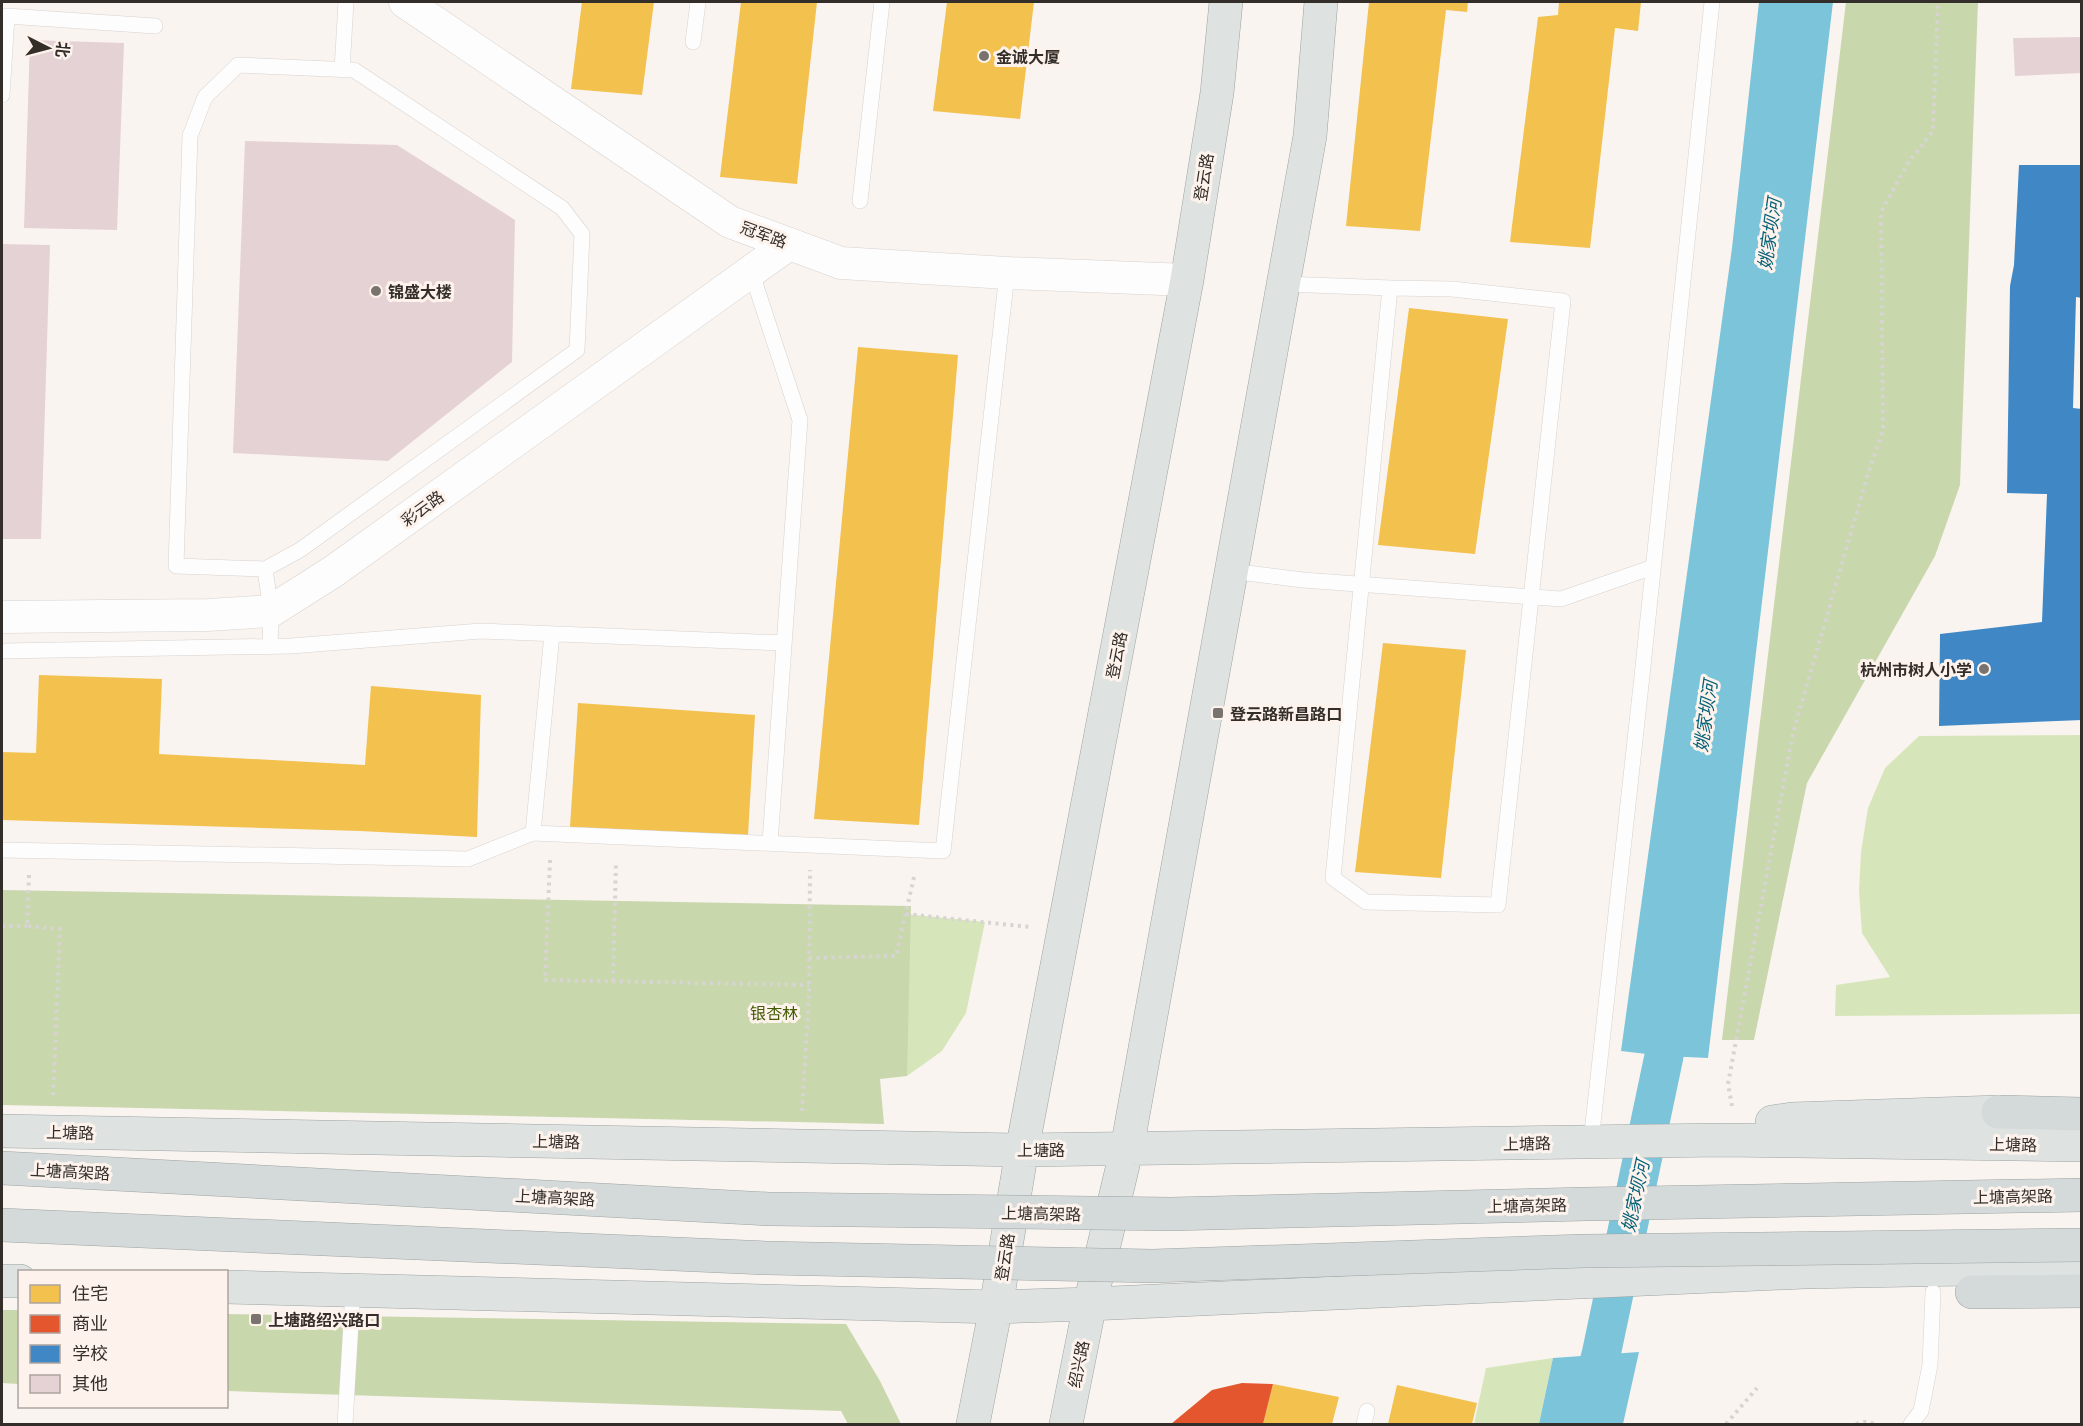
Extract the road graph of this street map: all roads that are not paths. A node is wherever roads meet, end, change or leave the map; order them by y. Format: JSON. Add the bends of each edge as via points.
{"nodes":[{"id":1,"x":346,"y":2,"type":"edge"},
{"id":2,"x":405,"y":2,"type":"edge"},
{"id":3,"x":698,"y":2,"type":"edge"},
{"id":4,"x":882,"y":2,"type":"edge"},
{"id":5,"x":1226,"y":2,"type":"edge"},
{"id":6,"x":1321,"y":2,"type":"edge"},
{"id":7,"x":1712,"y":2,"type":"edge"},
{"id":8,"x":155,"y":26,"type":"dead end"},
{"id":9,"x":693,"y":42,"type":"dead end"},
{"id":10,"x":342,"y":70,"type":"junction"},
{"id":11,"x":2,"y":78,"type":"edge"},
{"id":12,"x":2,"y":95,"type":"edge"},
{"id":13,"x":860,"y":201,"type":"dead end"},
{"id":14,"x":789,"y":244,"type":"junction"},
{"id":15,"x":751,"y":271,"type":"junction"},
{"id":16,"x":1006,"y":273,"type":"junction"},
{"id":17,"x":1187,"y":280,"type":"junction"},
{"id":18,"x":1283,"y":284,"type":"junction"},
{"id":19,"x":1392,"y":288,"type":"junction"},
{"id":20,"x":1653,"y":567,"type":"junction"},
{"id":21,"x":265,"y":569,"type":"junction"},
{"id":22,"x":1231,"y":571,"type":"junction"},
{"id":23,"x":1362,"y":585,"type":"junction"},
{"id":24,"x":1532,"y":597,"type":"junction"},
{"id":25,"x":271,"y":611,"type":"junction"},
{"id":26,"x":2,"y":617,"type":"edge"},
{"id":27,"x":552,"y":634,"type":"junction"},
{"id":28,"x":784,"y":643,"type":"junction"},
{"id":29,"x":270,"y":646,"type":"junction"},
{"id":30,"x":2,"y":651,"type":"edge"},
{"id":31,"x":534,"y":834,"type":"junction"},
{"id":32,"x":770,"y":843,"type":"junction"},
{"id":33,"x":2,"y":850,"type":"edge"},
{"id":34,"x":1998,"y":1112,"type":"joint"},
{"id":35,"x":2082,"y":1114,"type":"edge"},
{"id":36,"x":2,"y":1131,"type":"edge"},
{"id":37,"x":1721,"y":1136,"type":"junction"},
{"id":38,"x":1599,"y":1142,"type":"junction"},
{"id":39,"x":2082,"y":1145,"type":"edge"},
{"id":40,"x":1127,"y":1148,"type":"junction"},
{"id":41,"x":1022,"y":1150,"type":"junction"},
{"id":42,"x":2,"y":1168,"type":"edge"},
{"id":43,"x":2082,"y":1195,"type":"edge"},
{"id":44,"x":2,"y":1225,"type":"edge"},
{"id":45,"x":2082,"y":1245,"type":"edge"},
{"id":46,"x":2082,"y":1267,"type":"edge"},
{"id":47,"x":1712,"y":1276,"type":"junction"},
{"id":48,"x":2,"y":1281,"type":"edge"},
{"id":49,"x":18,"y":1281,"type":"edge"},
{"id":50,"x":228,"y":1287,"type":"edge"},
{"id":51,"x":352,"y":1290,"type":"junction"},
{"id":52,"x":2082,"y":1291,"type":"edge"},
{"id":53,"x":1933,"y":1292,"type":"junction"},
{"id":54,"x":1972,"y":1292,"type":"joint"},
{"id":55,"x":1090,"y":1305,"type":"junction"},
{"id":56,"x":996,"y":1307,"type":"junction"},
{"id":57,"x":345,"y":1425,"type":"edge"},
{"id":58,"x":973,"y":1425,"type":"edge"},
{"id":59,"x":1066,"y":1425,"type":"edge"},
{"id":60,"x":1911,"y":1425,"type":"edge"}],
"edges":[{"from":1,"to":10,"type":"lane"},
{"from":2,"to":14,"type":"street","name":"冠军路","via":[[730,222]]},
{"from":3,"to":9,"type":"lane"},
{"from":4,"to":13,"type":"lane"},
{"from":5,"to":17,"type":"main road","name":"登云路","via":[[1217,93]]},
{"from":6,"to":18,"type":"main road","via":[[1310,136]]},
{"from":7,"to":20,"type":"lane"},
{"from":8,"to":11,"type":"lane","via":[[7,16]]},
{"from":10,"to":21,"type":"lane","via":[[238,65],[205,97],[189,136],[176,566]]},
{"from":10,"to":21,"type":"lane","via":[[354,70],[562,208],[582,234],[577,350],[300,550]]},
{"from":11,"to":12,"type":"lane"},
{"from":14,"to":15,"type":"street","name":"彩云路"},
{"from":14,"to":16,"type":"street","name":"冠军路","via":[[841,263]]},
{"from":15,"to":25,"type":"street","name":"彩云路","via":[[334,571]]},
{"from":15,"to":28,"type":"lane","via":[[800,420]]},
{"from":16,"to":17,"type":"street","name":"冠军路"},
{"from":16,"to":32,"type":"lane","via":[[944,850]]},
{"from":17,"to":41,"type":"main road","name":"登云路"},
{"from":18,"to":19,"type":"lane"},
{"from":18,"to":22,"type":"main road"},
{"from":19,"to":23,"type":"lane"},
{"from":19,"to":24,"type":"lane","via":[[1452,289],[1563,301]]},
{"from":20,"to":24,"type":"lane","via":[[1561,599]]},
{"from":20,"to":38,"type":"lane"},
{"from":21,"to":25,"type":"lane"},
{"from":22,"to":23,"type":"lane"},
{"from":22,"to":40,"type":"main road"},
{"from":23,"to":24,"type":"lane"},
{"from":23,"to":24,"type":"lane","via":[[1333,878],[1366,902],[1498,905]]},
{"from":25,"to":26,"type":"street","name":"彩云路"},
{"from":25,"to":29,"type":"lane"},
{"from":27,"to":28,"type":"lane"},
{"from":27,"to":29,"type":"lane","via":[[481,631]]},
{"from":27,"to":31,"type":"lane"},
{"from":28,"to":32,"type":"lane"},
{"from":29,"to":30,"type":"lane"},
{"from":31,"to":32,"type":"lane"},
{"from":31,"to":33,"type":"lane","via":[[468,859]]},
{"from":34,"to":35,"type":"highway"},
{"from":34,"to":37,"type":"main road","via":[[1792,1119]]},
{"from":36,"to":41,"type":"main road","name":"上塘路"},
{"from":37,"to":38,"type":"main road","name":"上塘路"},
{"from":37,"to":39,"type":"main road","name":"上塘路"},
{"from":38,"to":40,"type":"main road","name":"上塘路"},
{"from":40,"to":41,"type":"main road","name":"上塘路"},
{"from":40,"to":55,"type":"main road"},
{"from":41,"to":56,"type":"main road","name":"登云路"},
{"from":42,"to":43,"type":"highway","name":"上塘高架路","bridge":true,"via":[[769,1209],[1171,1214]]},
{"from":44,"to":45,"type":"highway","bridge":true,"via":[[767,1258],[1153,1266],[1584,1251]]},
{"from":46,"to":47,"type":"main road"},
{"from":47,"to":53,"type":"main road","via":[[1826,1291]]},
{"from":47,"to":55,"type":"main road"},
{"from":48,"to":49,"type":"main road"},
{"from":50,"to":51,"type":"main road"},
{"from":51,"to":56,"type":"main road"},
{"from":51,"to":57,"type":"lane"},
{"from":52,"to":54,"type":"highway"},
{"from":53,"to":54,"type":"main road"},
{"from":53,"to":60,"type":"lane","via":[[1930,1365],[1921,1411]]},
{"from":55,"to":56,"type":"main road"},
{"from":55,"to":59,"type":"main road","name":"绍兴路"},
{"from":56,"to":58,"type":"main road"}]}
